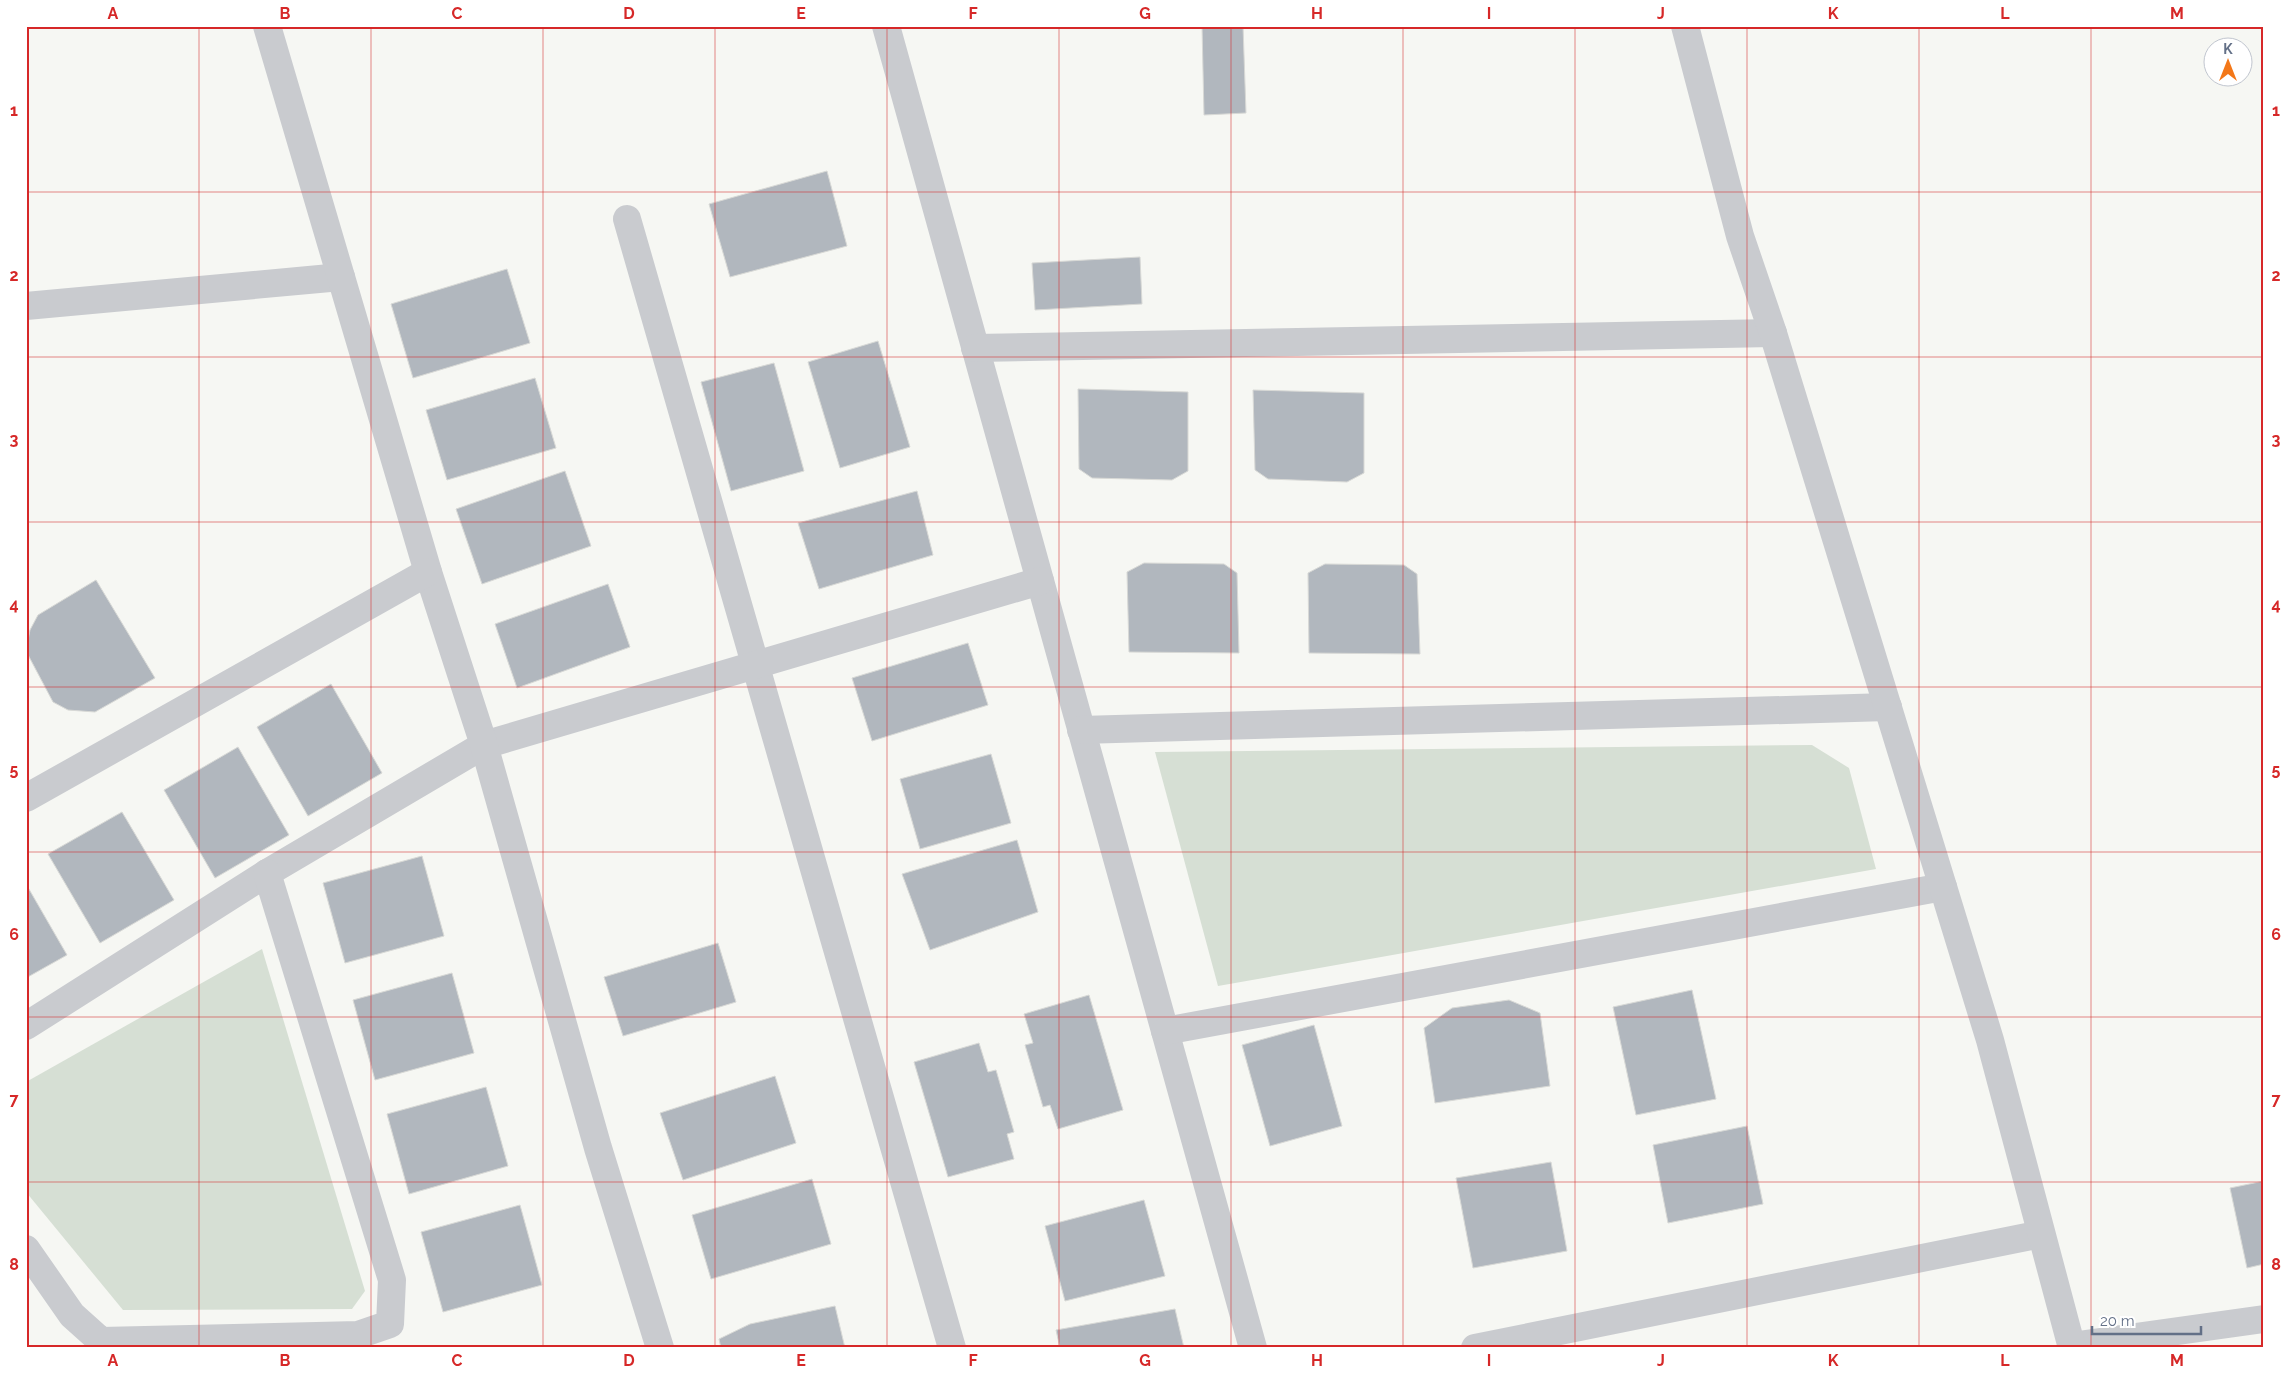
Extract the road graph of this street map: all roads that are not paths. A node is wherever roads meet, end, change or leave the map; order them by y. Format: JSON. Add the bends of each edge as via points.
{"nodes":[{"id":1,"x":267,"y":26,"type":"edge"},
{"id":2,"x":886,"y":26,"type":"edge"},
{"id":3,"x":1685,"y":26,"type":"edge"},
{"id":4,"x":627,"y":219,"type":"dead end"},
{"id":5,"x":341,"y":277,"type":"junction"},
{"id":6,"x":26,"y":306,"type":"edge"},
{"id":7,"x":1773,"y":334,"type":"junction"},
{"id":8,"x":976,"y":348,"type":"junction"},
{"id":9,"x":428,"y":572,"type":"junction"},
{"id":10,"x":1040,"y":581,"type":"junction"},
{"id":11,"x":754,"y":666,"type":"junction"},
{"id":12,"x":1888,"y":707,"type":"junction"},
{"id":13,"x":1082,"y":730,"type":"junction"},
{"id":14,"x":484,"y":745,"type":"junction"},
{"id":15,"x":26,"y":798,"type":"edge"},
{"id":16,"x":267,"y":873,"type":"junction"},
{"id":17,"x":1943,"y":887,"type":"junction"},
{"id":18,"x":26,"y":1026,"type":"edge"},
{"id":19,"x":1165,"y":1032,"type":"junction"},
{"id":20,"x":2042,"y":1234,"type":"junction"},
{"id":21,"x":26,"y":1250,"type":"edge"},
{"id":22,"x":2264,"y":1319,"type":"edge"},
{"id":23,"x":2072,"y":1347,"type":"edge"},
{"id":24,"x":660,"y":1348,"type":"edge"},
{"id":25,"x":952,"y":1348,"type":"edge"},
{"id":26,"x":1253,"y":1348,"type":"edge"},
{"id":27,"x":1475,"y":1348,"type":"edge"}],
"edges":[{"from":1,"to":5,"type":"street"},
{"from":2,"to":8,"type":"street"},
{"from":3,"to":7,"type":"street","via":[[1740,236]]},
{"from":4,"to":11,"type":"street"},
{"from":5,"to":6,"type":"street"},
{"from":5,"to":9,"type":"street"},
{"from":7,"to":8,"type":"street"},
{"from":7,"to":12,"type":"street"},
{"from":8,"to":10,"type":"street"},
{"from":9,"to":14,"type":"street"},
{"from":9,"to":15,"type":"street"},
{"from":10,"to":11,"type":"street"},
{"from":10,"to":13,"type":"street"},
{"from":11,"to":14,"type":"street"},
{"from":11,"to":25,"type":"street"},
{"from":12,"to":13,"type":"street"},
{"from":12,"to":17,"type":"street"},
{"from":13,"to":19,"type":"street"},
{"from":14,"to":16,"type":"street"},
{"from":14,"to":24,"type":"street","via":[[598,1148]]},
{"from":16,"to":18,"type":"street"},
{"from":16,"to":21,"type":"street","via":[[392,1280],[390,1324],[358,1335],[101,1341],[72,1315]]},
{"from":17,"to":19,"type":"street"},
{"from":17,"to":20,"type":"street","via":[[1990,1040]]},
{"from":19,"to":26,"type":"street"},
{"from":20,"to":23,"type":"street"},
{"from":20,"to":27,"type":"street"},
{"from":22,"to":23,"type":"street"}]}
